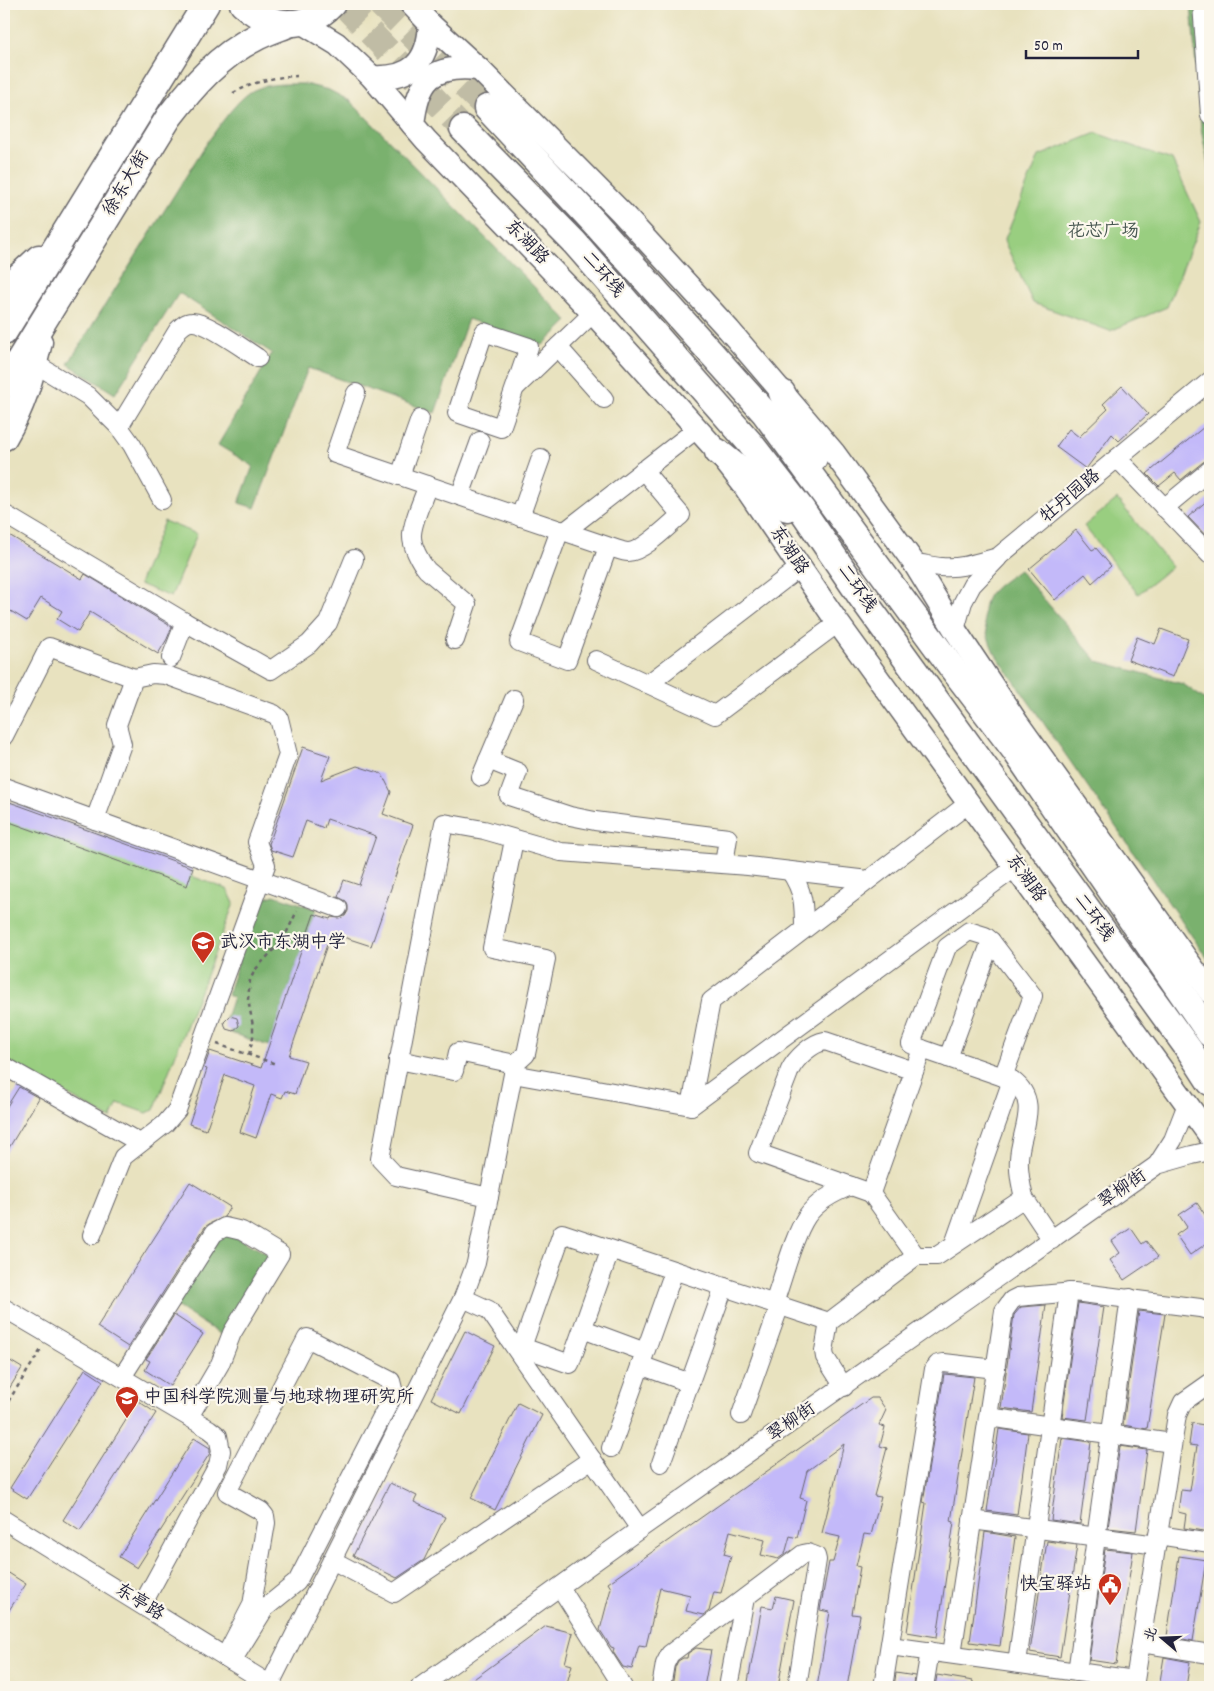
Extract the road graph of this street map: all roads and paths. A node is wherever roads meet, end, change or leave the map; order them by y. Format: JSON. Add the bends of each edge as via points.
{"nodes":[{"id":1,"x":206,"y":4,"type":"edge"},
{"id":2,"x":243,"y":4,"type":"edge"},
{"id":3,"x":332,"y":4,"type":"edge"},
{"id":4,"x":410,"y":4,"type":"edge"},
{"id":5,"x":1205,"y":5,"type":"edge"},
{"id":6,"x":296,"y":22,"type":"junction"},
{"id":7,"x":430,"y":24,"type":"junction"},
{"id":8,"x":479,"y":69,"type":"junction"},
{"id":9,"x":297,"y":76,"type":"dead end"},
{"id":10,"x":372,"y":77,"type":"junction"},
{"id":11,"x":233,"y":93,"type":"dead end"},
{"id":12,"x":486,"y":108,"type":"tunnel mouth"},
{"id":13,"x":1210,"y":115,"type":"edge"},
{"id":14,"x":412,"y":125,"type":"junction"},
{"id":15,"x":463,"y":129,"type":"tunnel mouth"},
{"id":16,"x":61,"y":237,"type":"junction"},
{"id":17,"x":4,"y":290,"type":"edge"},
{"id":18,"x":593,"y":313,"type":"junction"},
{"id":19,"x":43,"y":322,"type":"junction"},
{"id":20,"x":4,"y":332,"type":"edge"},
{"id":21,"x":558,"y":347,"type":"junction"},
{"id":22,"x":258,"y":358,"type":"dead end"},
{"id":23,"x":33,"y":367,"type":"junction"},
{"id":24,"x":1210,"y":381,"type":"edge"},
{"id":25,"x":4,"y":385,"type":"edge"},
{"id":26,"x":515,"y":388,"type":"junction"},
{"id":27,"x":356,"y":393,"type":"dead end"},
{"id":28,"x":782,"y":394,"type":"junction"},
{"id":29,"x":604,"y":399,"type":"dead end"},
{"id":30,"x":420,"y":419,"type":"dead end"},
{"id":31,"x":113,"y":421,"type":"junction"},
{"id":32,"x":698,"y":428,"type":"junction"},
{"id":33,"x":4,"y":437,"type":"edge"},
{"id":34,"x":480,"y":441,"type":"dead end"},
{"id":35,"x":718,"y":452,"type":"junction"},
{"id":36,"x":541,"y":458,"type":"dead end"},
{"id":37,"x":1117,"y":458,"type":"junction"},
{"id":38,"x":643,"y":470,"type":"junction"},
{"id":39,"x":1210,"y":470,"type":"edge"},
{"id":40,"x":400,"y":476,"type":"junction"},
{"id":41,"x":428,"y":485,"type":"junction"},
{"id":42,"x":460,"y":496,"type":"junction"},
{"id":43,"x":162,"y":500,"type":"dead end"},
{"id":44,"x":1164,"y":508,"type":"junction"},
{"id":45,"x":4,"y":514,"type":"edge"},
{"id":46,"x":520,"y":517,"type":"junction"},
{"id":47,"x":842,"y":518,"type":"junction"},
{"id":48,"x":562,"y":531,"type":"junction"},
{"id":49,"x":818,"y":533,"type":"junction"},
{"id":50,"x":608,"y":547,"type":"junction"},
{"id":51,"x":1210,"y":555,"type":"edge"},
{"id":52,"x":998,"y":557,"type":"junction"},
{"id":53,"x":354,"y":559,"type":"dead end"},
{"id":54,"x":914,"y":563,"type":"junction"},
{"id":55,"x":799,"y":568,"type":"junction"},
{"id":56,"x":185,"y":622,"type":"junction"},
{"id":57,"x":838,"y":623,"type":"junction"},
{"id":58,"x":955,"y":630,"type":"junction"},
{"id":59,"x":455,"y":640,"type":"dead end"},
{"id":60,"x":170,"y":658,"type":"dead end"},
{"id":61,"x":596,"y":660,"type":"dead end"},
{"id":62,"x":134,"y":678,"type":"junction"},
{"id":63,"x":648,"y":684,"type":"junction"},
{"id":64,"x":514,"y":699,"type":"dead end"},
{"id":65,"x":4,"y":736,"type":"edge"},
{"id":66,"x":488,"y":760,"type":"junction"},
{"id":67,"x":481,"y":777,"type":"dead end"},
{"id":68,"x":4,"y":787,"type":"edge"},
{"id":69,"x":969,"y":803,"type":"junction"},
{"id":70,"x":95,"y":820,"type":"junction"},
{"id":71,"x":514,"y":840,"type":"junction"},
{"id":72,"x":724,"y":864,"type":"junction"},
{"id":73,"x":1016,"y":867,"type":"junction"},
{"id":74,"x":790,"y":871,"type":"junction"},
{"id":75,"x":261,"y":880,"type":"junction"},
{"id":76,"x":868,"y":880,"type":"junction"},
{"id":77,"x":303,"y":895,"type":"junction"},
{"id":78,"x":338,"y":908,"type":"dead end"},
{"id":79,"x":804,"y":929,"type":"junction"},
{"id":80,"x":991,"y":941,"type":"junction"},
{"id":81,"x":1210,"y":992,"type":"edge"},
{"id":82,"x":1210,"y":1034,"type":"edge"},
{"id":83,"x":203,"y":1039,"type":"junction"},
{"id":84,"x":922,"y":1049,"type":"junction"},
{"id":85,"x":249,"y":1055,"type":"junction"},
{"id":86,"x":948,"y":1058,"type":"junction"},
{"id":87,"x":398,"y":1060,"type":"junction"},
{"id":88,"x":276,"y":1064,"type":"dead end"},
{"id":89,"x":4,"y":1066,"type":"edge"},
{"id":90,"x":514,"y":1069,"type":"junction"},
{"id":91,"x":914,"y":1072,"type":"junction"},
{"id":92,"x":1007,"y":1078,"type":"junction"},
{"id":93,"x":1210,"y":1082,"type":"edge"},
{"id":94,"x":1187,"y":1104,"type":"junction"},
{"id":95,"x":691,"y":1106,"type":"junction"},
{"id":96,"x":1210,"y":1136,"type":"edge"},
{"id":97,"x":140,"y":1143,"type":"junction"},
{"id":98,"x":1210,"y":1152,"type":"edge"},
{"id":99,"x":1157,"y":1165,"type":"junction"},
{"id":100,"x":851,"y":1186,"type":"junction"},
{"id":101,"x":871,"y":1193,"type":"junction"},
{"id":102,"x":489,"y":1197,"type":"junction"},
{"id":103,"x":1024,"y":1198,"type":"junction"},
{"id":104,"x":92,"y":1235,"type":"dead end"},
{"id":105,"x":1052,"y":1240,"type":"junction"},
{"id":106,"x":954,"y":1244,"type":"junction"},
{"id":107,"x":610,"y":1250,"type":"junction"},
{"id":108,"x":916,"y":1256,"type":"junction"},
{"id":109,"x":674,"y":1271,"type":"junction"},
{"id":110,"x":724,"y":1287,"type":"junction"},
{"id":111,"x":1069,"y":1292,"type":"junction"},
{"id":112,"x":463,"y":1298,"type":"junction"},
{"id":113,"x":1130,"y":1298,"type":"junction"},
{"id":114,"x":777,"y":1304,"type":"junction"},
{"id":115,"x":4,"y":1308,"type":"edge"},
{"id":116,"x":1210,"y":1312,"type":"edge"},
{"id":117,"x":829,"y":1322,"type":"junction"},
{"id":118,"x":583,"y":1329,"type":"junction"},
{"id":119,"x":50,"y":1335,"type":"junction"},
{"id":120,"x":643,"y":1358,"type":"junction"},
{"id":121,"x":996,"y":1369,"type":"junction"},
{"id":122,"x":122,"y":1377,"type":"junction"},
{"id":123,"x":690,"y":1383,"type":"junction"},
{"id":124,"x":1210,"y":1383,"type":"edge"},
{"id":125,"x":844,"y":1387,"type":"junction"},
{"id":126,"x":4,"y":1408,"type":"edge"},
{"id":127,"x":741,"y":1415,"type":"dead end"},
{"id":128,"x":189,"y":1416,"type":"junction"},
{"id":129,"x":988,"y":1417,"type":"junction"},
{"id":130,"x":1050,"y":1426,"type":"junction"},
{"id":131,"x":1111,"y":1434,"type":"junction"},
{"id":132,"x":1172,"y":1443,"type":"junction"},
{"id":133,"x":611,"y":1448,"type":"dead end"},
{"id":134,"x":592,"y":1459,"type":"junction"},
{"id":135,"x":660,"y":1463,"type":"dead end"},
{"id":136,"x":4,"y":1520,"type":"edge"},
{"id":137,"x":972,"y":1520,"type":"junction"},
{"id":138,"x":640,"y":1529,"type":"junction"},
{"id":139,"x":1036,"y":1529,"type":"junction"},
{"id":140,"x":1096,"y":1537,"type":"junction"},
{"id":141,"x":1158,"y":1540,"type":"junction"},
{"id":142,"x":1210,"y":1542,"type":"edge"},
{"id":143,"x":332,"y":1560,"type":"junction"},
{"id":144,"x":560,"y":1588,"type":"junction"},
{"id":145,"x":745,"y":1598,"type":"junction"},
{"id":146,"x":142,"y":1605,"type":"junction"},
{"id":147,"x":1141,"y":1643,"type":"junction"},
{"id":148,"x":890,"y":1646,"type":"junction"},
{"id":149,"x":930,"y":1651,"type":"junction"},
{"id":150,"x":952,"y":1654,"type":"junction"},
{"id":151,"x":1210,"y":1654,"type":"edge"},
{"id":152,"x":229,"y":1659,"type":"junction"},
{"id":153,"x":1017,"y":1663,"type":"junction"},
{"id":154,"x":611,"y":1670,"type":"junction"},
{"id":155,"x":1077,"y":1672,"type":"junction"},
{"id":156,"x":1135,"y":1684,"type":"edge"},
{"id":157,"x":272,"y":1686,"type":"edge"},
{"id":158,"x":424,"y":1686,"type":"edge"},
{"id":159,"x":606,"y":1687,"type":"edge"},
{"id":160,"x":623,"y":1687,"type":"edge"},
{"id":161,"x":661,"y":1687,"type":"edge"},
{"id":162,"x":728,"y":1687,"type":"edge"},
{"id":163,"x":797,"y":1687,"type":"edge"},
{"id":164,"x":883,"y":1687,"type":"edge"},
{"id":165,"x":924,"y":1687,"type":"edge"}],
"edges":[{"from":1,"to":16,"type":"highway","name":"徐东大街"},
{"from":2,"to":6,"type":"highway","via":[[262,17],[281,23]]},
{"from":3,"to":6,"type":"highway","name":"徐东大街","via":[[314,18]]},
{"from":4,"to":7,"type":"main road"},
{"from":5,"to":13,"type":"street"},
{"from":6,"to":10,"type":"main road","name":"东湖路","via":[[337,44]]},
{"from":6,"to":19,"type":"highway","name":"徐东大街","via":[[256,36],[235,49],[188,93],[150,146]]},
{"from":7,"to":8,"type":"main road"},
{"from":7,"to":10,"type":"main road","via":[[427,43],[415,66],[398,76]]},
{"from":8,"to":14,"type":"main road","via":[[450,68],[428,80],[416,99]]},
{"from":8,"to":28,"type":"main road","via":[[652,245]]},
{"from":9,"to":11,"type":"path","via":[[254,82]]},
{"from":10,"to":14,"type":"main road","name":"东湖路"},
{"from":12,"to":47,"type":"highway","name":"二环线","via":[[594,222],[764,412]]},
{"from":14,"to":18,"type":"main road","name":"东湖路"},
{"from":15,"to":49,"type":"highway","name":"二环线","via":[[574,242],[750,443]]},
{"from":16,"to":17,"type":"highway"},
{"from":16,"to":20,"type":"highway","name":"徐东大街"},
{"from":18,"to":21,"type":"street"},
{"from":18,"to":32,"type":"main road","name":"东湖路"},
{"from":19,"to":23,"type":"highway"},
{"from":19,"to":25,"type":"highway","name":"徐东大街"},
{"from":21,"to":26,"type":"street"},
{"from":21,"to":29,"type":"street"},
{"from":22,"to":31,"type":"street","via":[[203,324],[187,323],[178,330]]},
{"from":23,"to":31,"type":"street"},
{"from":23,"to":33,"type":"highway","via":[[16,417]]},
{"from":24,"to":37,"type":"street","name":"牡丹园路"},
{"from":26,"to":26,"type":"street","via":[[528,347],[484,332],[457,413],[501,428]]},
{"from":27,"to":40,"type":"street","via":[[335,454]]},
{"from":28,"to":47,"type":"highway"},
{"from":28,"to":54,"type":"main road","via":[[834,453]]},
{"from":30,"to":40,"type":"street"},
{"from":31,"to":43,"type":"street","via":[[132,445]]},
{"from":32,"to":35,"type":"main road","name":"东湖路"},
{"from":32,"to":38,"type":"street"},
{"from":34,"to":42,"type":"street"},
{"from":35,"to":49,"type":"highway"},
{"from":35,"to":55,"type":"main road","name":"东湖路"},
{"from":36,"to":46,"type":"street"},
{"from":37,"to":44,"type":"street"},
{"from":37,"to":52,"type":"street","name":"牡丹园路"},
{"from":38,"to":48,"type":"street"},
{"from":38,"to":50,"type":"street","via":[[680,515],[636,550],[629,552]]},
{"from":39,"to":44,"type":"street"},
{"from":40,"to":41,"type":"street"},
{"from":41,"to":42,"type":"street"},
{"from":41,"to":59,"type":"street","via":[[412,540],[427,570],[468,604]]},
{"from":42,"to":46,"type":"street"},
{"from":44,"to":51,"type":"street"},
{"from":45,"to":56,"type":"street"},
{"from":46,"to":48,"type":"street"},
{"from":47,"to":82,"type":"highway","name":"二环线","via":[[1014,749]]},
{"from":48,"to":50,"type":"street"},
{"from":48,"to":50,"type":"street","via":[[519,642],[567,660]]},
{"from":49,"to":93,"type":"highway","name":"二环线"},
{"from":52,"to":54,"type":"street","name":"牡丹园路","via":[[942,568]]},
{"from":52,"to":58,"type":"street","via":[[972,585],[959,611]]},
{"from":53,"to":56,"type":"street","via":[[328,623],[309,644],[272,670]]},
{"from":54,"to":58,"type":"main road"},
{"from":55,"to":57,"type":"main road","name":"东湖路"},
{"from":55,"to":63,"type":"street"},
{"from":56,"to":60,"type":"street"},
{"from":57,"to":63,"type":"street","via":[[715,714]]},
{"from":57,"to":69,"type":"main road","name":"东湖路"},
{"from":58,"to":81,"type":"main road","via":[[1018,724]]},
{"from":61,"to":63,"type":"street"},
{"from":62,"to":65,"type":"street","via":[[49,646]]},
{"from":62,"to":70,"type":"street","via":[[117,725],[122,744]]},
{"from":62,"to":75,"type":"street","via":[[166,676],[279,718],[288,755],[257,842],[266,865]]},
{"from":64,"to":66,"type":"street"},
{"from":66,"to":67,"type":"street"},
{"from":66,"to":72,"type":"street","via":[[518,772],[509,796],[545,809],[595,821],[728,838]]},
{"from":68,"to":70,"type":"street"},
{"from":69,"to":73,"type":"main road","name":"东湖路"},
{"from":69,"to":76,"type":"street"},
{"from":70,"to":75,"type":"street"},
{"from":71,"to":72,"type":"street","via":[[561,852]]},
{"from":71,"to":87,"type":"street","via":[[484,830],[444,823]]},
{"from":71,"to":90,"type":"street","via":[[492,948],[546,959],[526,1054]]},
{"from":72,"to":74,"type":"street"},
{"from":73,"to":94,"type":"main road","name":"东湖路"},
{"from":73,"to":95,"type":"street"},
{"from":74,"to":76,"type":"street"},
{"from":74,"to":79,"type":"street","via":[[802,896]]},
{"from":75,"to":77,"type":"street"},
{"from":75,"to":83,"type":"street"},
{"from":76,"to":79,"type":"street"},
{"from":77,"to":78,"type":"street"},
{"from":77,"to":85,"type":"path","via":[[289,930],[250,980],[248,999],[253,1037]]},
{"from":79,"to":95,"type":"street","via":[[711,1000]]},
{"from":80,"to":84,"type":"street","via":[[969,931],[947,947],[911,1044]]},
{"from":80,"to":86,"type":"street"},
{"from":80,"to":92,"type":"street","via":[[1033,996]]},
{"from":83,"to":85,"type":"path"},
{"from":83,"to":97,"type":"street","via":[[174,1115]]},
{"from":84,"to":86,"type":"street"},
{"from":84,"to":91,"type":"street"},
{"from":85,"to":88,"type":"path"},
{"from":86,"to":92,"type":"street"},
{"from":87,"to":90,"type":"street","via":[[454,1071],[458,1052]]},
{"from":87,"to":102,"type":"street","via":[[380,1159],[396,1176]]},
{"from":89,"to":97,"type":"street"},
{"from":90,"to":95,"type":"street"},
{"from":90,"to":102,"type":"street"},
{"from":91,"to":100,"type":"street","via":[[825,1041],[819,1042],[794,1062],[758,1153]]},
{"from":91,"to":101,"type":"street"},
{"from":92,"to":103,"type":"street","via":[[1022,1090],[1028,1110],[1019,1158]]},
{"from":92,"to":106,"type":"street"},
{"from":94,"to":96,"type":"main road","name":"东湖路"},
{"from":94,"to":99,"type":"street"},
{"from":97,"to":104,"type":"street","via":[[120,1162]]},
{"from":98,"to":99,"type":"street"},
{"from":99,"to":105,"type":"street","name":"翠柳街"},
{"from":100,"to":101,"type":"street"},
{"from":100,"to":114,"type":"street","via":[[826,1198],[807,1215]]},
{"from":101,"to":108,"type":"street"},
{"from":102,"to":112,"type":"street","via":[[476,1263]]},
{"from":103,"to":105,"type":"street"},
{"from":103,"to":106,"type":"street"},
{"from":105,"to":125,"type":"street","name":"翠柳街"},
{"from":106,"to":108,"type":"street","via":[[937,1256]]},
{"from":107,"to":109,"type":"street"},
{"from":107,"to":118,"type":"street"},
{"from":107,"to":118,"type":"street","via":[[562,1234],[522,1347],[570,1364]]},
{"from":108,"to":117,"type":"street"},
{"from":109,"to":110,"type":"street"},
{"from":109,"to":120,"type":"street"},
{"from":110,"to":114,"type":"street"},
{"from":110,"to":123,"type":"street"},
{"from":111,"to":113,"type":"street"},
{"from":111,"to":121,"type":"street","via":[[1018,1297],[1008,1303],[1004,1311]]},
{"from":111,"to":130,"type":"street"},
{"from":112,"to":134,"type":"street","via":[[489,1310]]},
{"from":112,"to":143,"type":"street"},
{"from":113,"to":116,"type":"street"},
{"from":113,"to":131,"type":"street"},
{"from":114,"to":117,"type":"street"},
{"from":114,"to":127,"type":"street"},
{"from":115,"to":119,"type":"street"},
{"from":117,"to":125,"type":"street","via":[[825,1357]]},
{"from":118,"to":120,"type":"street"},
{"from":119,"to":122,"type":"street"},
{"from":119,"to":126,"type":"path"},
{"from":120,"to":123,"type":"street"},
{"from":120,"to":133,"type":"street"},
{"from":121,"to":129,"type":"street"},
{"from":121,"to":148,"type":"street","via":[[944,1363],[934,1369]]},
{"from":122,"to":128,"type":"street"},
{"from":122,"to":128,"type":"street","via":[[214,1233],[225,1227],[242,1231],[280,1254],[232,1333],[220,1364]]},
{"from":123,"to":135,"type":"street"},
{"from":124,"to":132,"type":"street","via":[[1179,1408]]},
{"from":125,"to":138,"type":"street","name":"翠柳街"},
{"from":128,"to":146,"type":"street","via":[[218,1436],[220,1458]]},
{"from":129,"to":130,"type":"street"},
{"from":129,"to":137,"type":"street"},
{"from":130,"to":131,"type":"street"},
{"from":130,"to":139,"type":"street"},
{"from":131,"to":132,"type":"street"},
{"from":131,"to":140,"type":"street"},
{"from":132,"to":141,"type":"street"},
{"from":134,"to":138,"type":"street"},
{"from":134,"to":143,"type":"street","via":[[394,1593]]},
{"from":136,"to":146,"type":"street","name":"东亭路"},
{"from":137,"to":139,"type":"street"},
{"from":137,"to":150,"type":"street"},
{"from":138,"to":144,"type":"street","name":"翠柳街"},
{"from":139,"to":140,"type":"street"},
{"from":139,"to":153,"type":"street"},
{"from":140,"to":141,"type":"street"},
{"from":140,"to":155,"type":"street"},
{"from":141,"to":142,"type":"street"},
{"from":141,"to":147,"type":"street"},
{"from":143,"to":157,"type":"street"},
{"from":144,"to":154,"type":"street"},
{"from":144,"to":158,"type":"street","name":"翠柳街"},
{"from":145,"to":161,"type":"street","via":[[670,1654]]},
{"from":145,"to":162,"type":"street"},
{"from":145,"to":163,"type":"street","via":[[803,1554],[816,1556]]},
{"from":146,"to":152,"type":"street","name":"东亭路"},
{"from":147,"to":151,"type":"street"},
{"from":147,"to":156,"type":"street"},
{"from":148,"to":149,"type":"street"},
{"from":148,"to":164,"type":"street"},
{"from":149,"to":150,"type":"street"},
{"from":149,"to":165,"type":"street"},
{"from":150,"to":153,"type":"street"},
{"from":152,"to":152,"type":"street","via":[[265,1608],[297,1582],[392,1397],[392,1381],[307,1338],[227,1492],[261,1511],[266,1522],[252,1605]]},
{"from":152,"to":157,"type":"street","name":"东亭路"},
{"from":153,"to":155,"type":"street"},
{"from":154,"to":159,"type":"street"},
{"from":154,"to":160,"type":"street"},
{"from":155,"to":156,"type":"street"}]}
